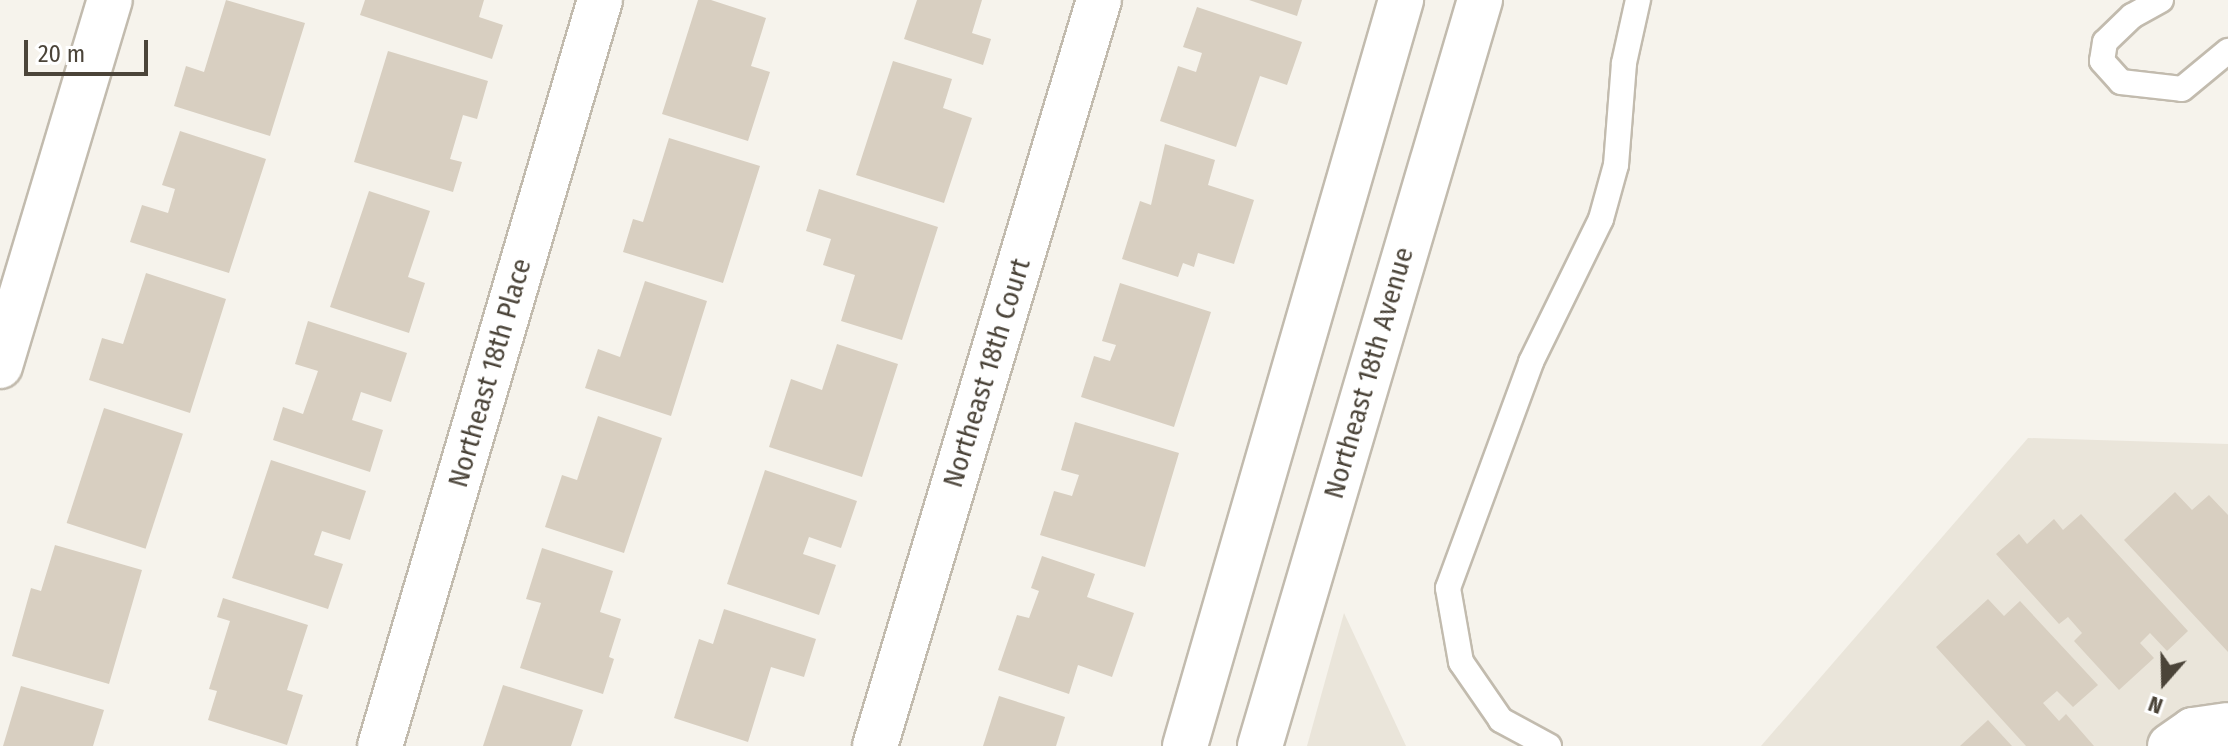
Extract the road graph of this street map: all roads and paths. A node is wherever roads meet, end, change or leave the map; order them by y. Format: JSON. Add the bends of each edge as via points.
{"nodes":[{"id":1,"x":110,"y":0,"type":"edge"},
{"id":2,"x":600,"y":0,"type":"edge"},
{"id":3,"x":1099,"y":0,"type":"edge"},
{"id":4,"x":1401,"y":0,"type":"edge"},
{"id":5,"x":1480,"y":0,"type":"edge"},
{"id":6,"x":1638,"y":0,"type":"edge"},
{"id":7,"x":2161,"y":0,"type":"edge"},
{"id":8,"x":2228,"y":51,"type":"edge"},
{"id":9,"x":0,"y":366,"type":"edge"},
{"id":10,"x":2228,"y":725,"type":"edge"},
{"id":11,"x":380,"y":746,"type":"edge"},
{"id":12,"x":875,"y":746,"type":"edge"},
{"id":13,"x":1185,"y":746,"type":"edge"},
{"id":14,"x":1260,"y":746,"type":"edge"},
{"id":15,"x":1549,"y":746,"type":"edge"},
{"id":16,"x":2170,"y":746,"type":"edge"}],
"edges":[{"from":1,"to":9,"type":"street"},
{"from":2,"to":11,"type":"street","name":"Northeast 18th Place"},
{"from":3,"to":12,"type":"street","name":"Northeast 18th Court"},
{"from":4,"to":13,"type":"street"},
{"from":5,"to":14,"type":"street","name":"Northeast 18th Avenue"},
{"from":6,"to":15,"type":"lane","via":[[1624,63],[1616,165],[1601,219],[1531,362],[1448,588],[1461,662],[1501,720]]},
{"from":7,"to":8,"type":"lane","via":[[2132,16],[2105,42],[2102,61],[2121,82],[2182,89]]},
{"from":10,"to":16,"type":"street","via":[[2193,730]]}]}
